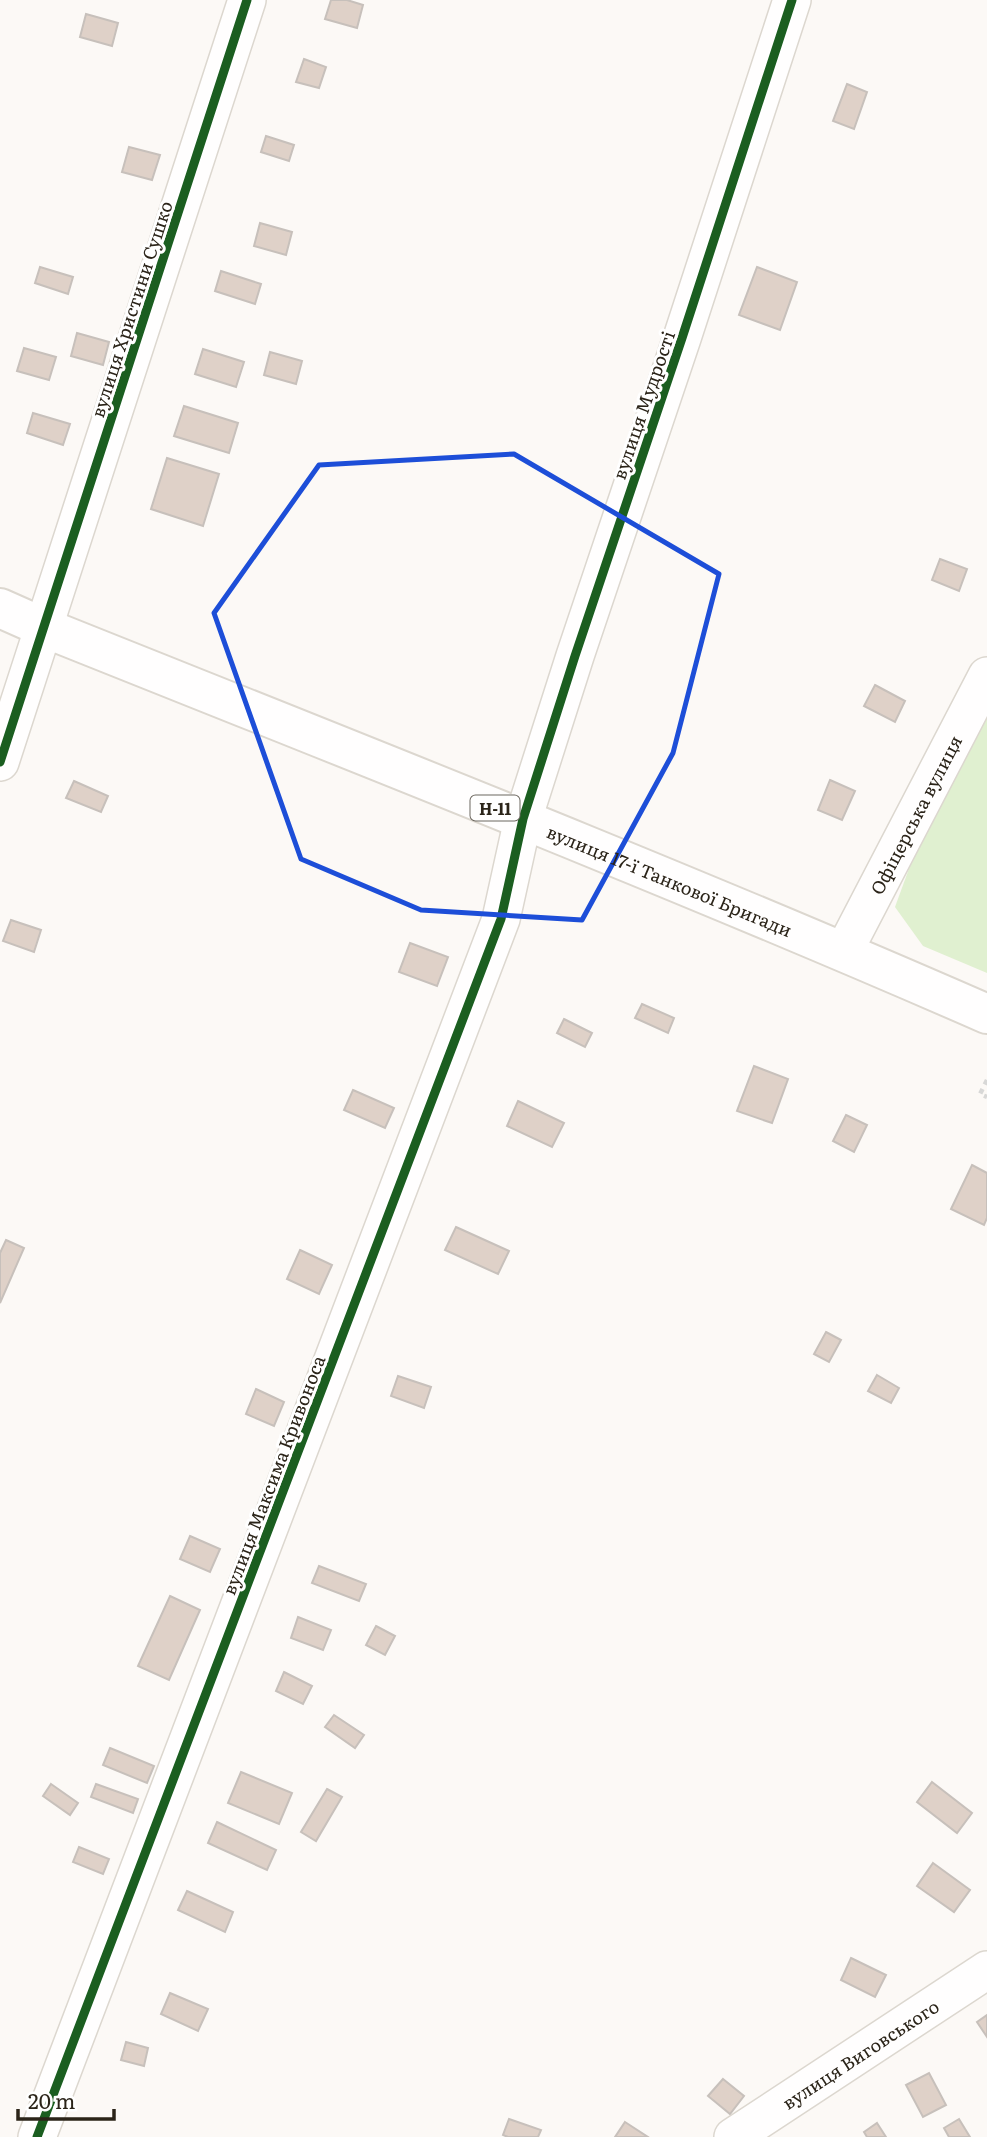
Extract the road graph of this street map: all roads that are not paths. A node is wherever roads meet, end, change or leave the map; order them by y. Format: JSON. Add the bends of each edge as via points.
{"nodes":[{"id":1,"x":247,"y":0,"type":"edge"},
{"id":2,"x":792,"y":0,"type":"edge"},
{"id":3,"x":0,"y":608,"type":"edge"},
{"id":4,"x":45,"y":628,"type":"junction"},
{"id":5,"x":987,"y":676,"type":"edge"},
{"id":6,"x":0,"y":762,"type":"edge"},
{"id":7,"x":523,"y":819,"type":"junction"},
{"id":8,"x":844,"y":951,"type":"junction"},
{"id":9,"x":987,"y":1014,"type":"edge"},
{"id":10,"x":987,"y":1970,"type":"edge"},
{"id":11,"x":37,"y":2137,"type":"edge"},
{"id":12,"x":733,"y":2137,"type":"edge"}],
"edges":[{"from":1,"to":4,"type":"street","name":"вулиця Христини Сушко"},
{"from":2,"to":7,"type":"street","name":"вулиця Мудрості"},
{"from":3,"to":4,"type":"main road","name":"вулиця 17-ї Танкової Бригади","number":"Н-11"},
{"from":4,"to":6,"type":"street"},
{"from":4,"to":7,"type":"main road","name":"вулиця 17-ї Танкової Бригади","number":"Н-11"},
{"from":5,"to":8,"type":"street","name":"Офіцерська вулиця"},
{"from":7,"to":8,"type":"main road","name":"вулиця 17-ї Танкової Бригади","number":"Н-11"},
{"from":7,"to":11,"type":"street","name":"вулиця Максима Кривоноса","via":[[501,919]]},
{"from":8,"to":9,"type":"main road","name":"вулиця 17-ї Танкової Бригади","number":"Н-11"},
{"from":10,"to":12,"type":"street","name":"вулиця Виговського"}]}
